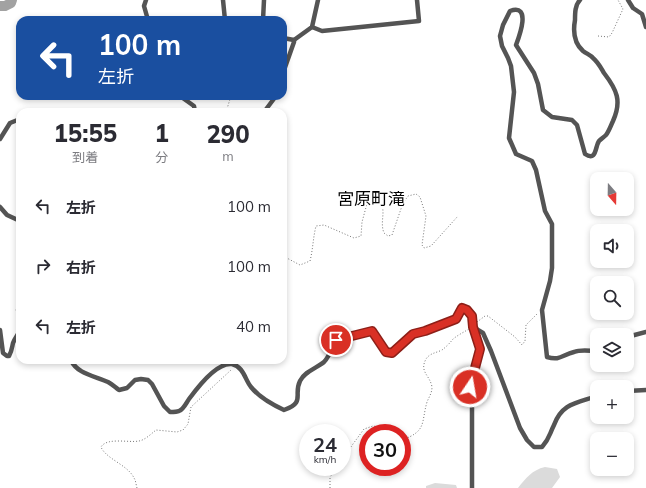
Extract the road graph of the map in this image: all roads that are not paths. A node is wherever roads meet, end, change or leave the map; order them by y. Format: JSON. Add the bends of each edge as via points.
{"nodes":[{"id":1,"x":146,"y":0,"type":"edge"},
{"id":2,"x":223,"y":0,"type":"edge"},
{"id":3,"x":264,"y":0,"type":"edge"},
{"id":4,"x":318,"y":0,"type":"edge"},
{"id":5,"x":417,"y":0,"type":"edge"},
{"id":6,"x":580,"y":0,"type":"edge"},
{"id":7,"x":628,"y":0,"type":"edge"},
{"id":8,"x":147,"y":16,"type":"edge"},
{"id":9,"x":225,"y":16,"type":"edge"},
{"id":10,"x":263,"y":16,"type":"edge"},
{"id":11,"x":312,"y":27,"type":"junction"},
{"id":12,"x":646,"y":27,"type":"edge"},
{"id":13,"x":287,"y":39,"type":"edge"},
{"id":14,"x":294,"y":40,"type":"junction"},
{"id":15,"x":287,"y":62,"type":"edge"},
{"id":16,"x":186,"y":100,"type":"edge"},
{"id":17,"x":194,"y":108,"type":"edge"},
{"id":18,"x":16,"y":121,"type":"edge"},
{"id":19,"x":0,"y":139,"type":"edge"},
{"id":20,"x":0,"y":207,"type":"edge"},
{"id":21,"x":16,"y":219,"type":"edge"},
{"id":22,"x":473,"y":327,"type":"junction"},
{"id":23,"x":0,"y":330,"type":"edge"},
{"id":24,"x":646,"y":332,"type":"edge"},
{"id":25,"x":634,"y":335,"type":"edge"},
{"id":26,"x":16,"y":338,"type":"edge"},
{"id":27,"x":590,"y":351,"type":"edge"},
{"id":28,"x":73,"y":364,"type":"edge"},
{"id":29,"x":227,"y":364,"type":"edge"},
{"id":30,"x":227,"y":364,"type":"edge"},
{"id":31,"x":646,"y":390,"type":"edge"},
{"id":32,"x":634,"y":391,"type":"edge"},
{"id":33,"x":590,"y":399,"type":"edge"},
{"id":34,"x":472,"y":488,"type":"edge"}],
"edges":[{"from":1,"to":8,"type":"street","via":[[144,6]]},
{"from":2,"to":9,"type":"street"},
{"from":3,"to":10,"type":"street"},
{"from":4,"to":11,"type":"street"},
{"from":5,"to":11,"type":"street","via":[[419,21],[322,31]]},
{"from":6,"to":27,"type":"street","via":[[576,5],[574,36],[580,48],[594,59],[612,84],[617,100],[616,113],[610,128],[598,143],[595,154],[591,156],[585,154],[577,125],[572,120],[552,117],[543,110],[534,74],[516,45],[522,26],[520,11],[510,11],[500,36],[511,66],[514,92],[509,138],[516,154],[532,161],[545,212],[552,224],[551,275],[542,310],[547,356],[554,359],[575,351]]},
{"from":7,"to":12,"type":"street","via":[[633,8],[642,14]]},
{"from":11,"to":14,"type":"street"},
{"from":13,"to":14,"type":"street"},
{"from":14,"to":15,"type":"street"},
{"from":16,"to":17,"type":"street"},
{"from":18,"to":19,"type":"street","via":[[10,124]]},
{"from":20,"to":21,"type":"street","via":[[7,215]]},
{"from":22,"to":29,"type":"street","via":[[472,316],[462,308],[456,319],[413,334],[392,353],[386,352],[372,331],[336,340],[325,361],[309,370],[300,381],[293,407],[284,410],[269,403],[252,388],[243,372],[235,365]]},
{"from":22,"to":33,"type":"street","via":[[483,333],[520,428],[534,447],[542,447],[548,440],[558,415],[564,409]]},
{"from":22,"to":34,"type":"street","via":[[480,349],[470,387]]},
{"from":23,"to":26,"type":"street","via":[[3,353],[7,356],[12,352]]},
{"from":24,"to":25,"type":"street"},
{"from":28,"to":30,"type":"street","via":[[84,373],[110,383],[119,390],[127,388],[135,380],[148,380],[170,412],[183,408],[218,368]]},
{"from":31,"to":32,"type":"street"}]}
